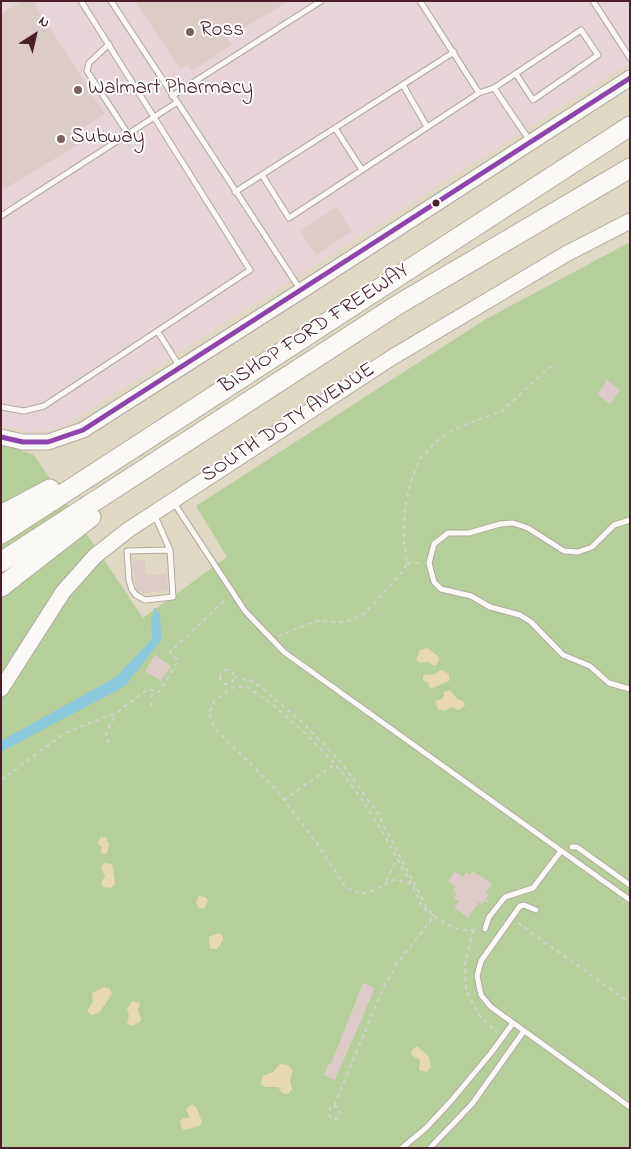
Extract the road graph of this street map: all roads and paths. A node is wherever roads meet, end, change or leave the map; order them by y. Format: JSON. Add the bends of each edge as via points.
{"nodes":[{"id":1,"x":81,"y":1,"type":"edge"},
{"id":2,"x":111,"y":1,"type":"edge"},
{"id":3,"x":321,"y":1,"type":"edge"},
{"id":4,"x":420,"y":1,"type":"edge"},
{"id":5,"x":593,"y":1,"type":"edge"},
{"id":6,"x":108,"y":44,"type":"junction"},
{"id":7,"x":454,"y":52,"type":"junction"},
{"id":8,"x":630,"y":58,"type":"edge"},
{"id":9,"x":516,"y":74,"type":"junction"},
{"id":10,"x":630,"y":78,"type":"edge"},
{"id":11,"x":403,"y":85,"type":"junction"},
{"id":12,"x":494,"y":88,"type":"junction"},
{"id":13,"x":479,"y":93,"type":"junction"},
{"id":14,"x":172,"y":96,"type":"junction"},
{"id":15,"x":176,"y":103,"type":"junction"},
{"id":16,"x":156,"y":117,"type":"junction"},
{"id":17,"x":427,"y":126,"type":"junction"},
{"id":18,"x":630,"y":126,"type":"edge"},
{"id":19,"x":335,"y":128,"type":"junction"},
{"id":20,"x":128,"y":134,"type":"junction"},
{"id":21,"x":530,"y":142,"type":"junction"},
{"id":22,"x":630,"y":168,"type":"edge"},
{"id":23,"x":362,"y":170,"type":"junction"},
{"id":24,"x":262,"y":175,"type":"junction"},
{"id":25,"x":235,"y":192,"type":"junction"},
{"id":26,"x":1,"y":216,"type":"edge"},
{"id":27,"x":630,"y":221,"type":"edge"},
{"id":28,"x":301,"y":291,"type":"junction"},
{"id":29,"x":158,"y":332,"type":"junction"},
{"id":30,"x":551,"y":366,"type":"dead end"},
{"id":31,"x":180,"y":367,"type":"junction"},
{"id":32,"x":1,"y":406,"type":"edge"},
{"id":33,"x":1,"y":437,"type":"edge"},
{"id":34,"x":168,"y":452,"type":"junction"},
{"id":35,"x":93,"y":473,"type":"junction"},
{"id":36,"x":172,"y":500,"type":"junction"},
{"id":37,"x":154,"y":513,"type":"junction"},
{"id":38,"x":1,"y":515,"type":"edge"},
{"id":39,"x":630,"y":520,"type":"edge"},
{"id":40,"x":1,"y":534,"type":"edge"},
{"id":41,"x":170,"y":550,"type":"junction"},
{"id":42,"x":1,"y":562,"type":"edge"},
{"id":43,"x":407,"y":563,"type":"junction"},
{"id":44,"x":429,"y":563,"type":"junction"},
{"id":45,"x":1,"y":587,"type":"edge"},
{"id":46,"x":233,"y":593,"type":"junction"},
{"id":47,"x":269,"y":639,"type":"junction"},
{"id":48,"x":234,"y":677,"type":"junction"},
{"id":49,"x":1,"y":689,"type":"edge"},
{"id":50,"x":630,"y":689,"type":"edge"},
{"id":51,"x":153,"y":690,"type":"junction"},
{"id":52,"x":151,"y":706,"type":"dead end"},
{"id":53,"x":116,"y":713,"type":"junction"},
{"id":54,"x":109,"y":743,"type":"dead end"},
{"id":55,"x":335,"y":764,"type":"junction"},
{"id":56,"x":1,"y":780,"type":"edge"},
{"id":57,"x":284,"y":800,"type":"junction"},
{"id":58,"x":572,"y":847,"type":"dead end"},
{"id":59,"x":561,"y":851,"type":"junction"},
{"id":60,"x":397,"y":859,"type":"junction"},
{"id":61,"x":384,"y":883,"type":"junction"},
{"id":62,"x":630,"y":885,"type":"edge"},
{"id":63,"x":412,"y":886,"type":"junction"},
{"id":64,"x":485,"y":900,"type":"dead end"},
{"id":65,"x":630,"y":900,"type":"edge"},
{"id":66,"x":496,"y":908,"type":"junction"},
{"id":67,"x":536,"y":910,"type":"dead end"},
{"id":68,"x":434,"y":916,"type":"junction"},
{"id":69,"x":511,"y":918,"type":"junction"},
{"id":70,"x":485,"y":929,"type":"joint"},
{"id":71,"x":630,"y":1003,"type":"edge"},
{"id":72,"x":513,"y":1023,"type":"junction"},
{"id":73,"x":524,"y":1031,"type":"junction"},
{"id":74,"x":334,"y":1106,"type":"junction"},
{"id":75,"x":630,"y":1107,"type":"edge"},
{"id":76,"x":402,"y":1148,"type":"edge"},
{"id":77,"x":430,"y":1148,"type":"edge"}],
"edges":[{"from":1,"to":6,"type":"lane"},
{"from":2,"to":14,"type":"lane"},
{"from":3,"to":14,"type":"lane"},
{"from":4,"to":7,"type":"lane"},
{"from":5,"to":8,"type":"lane"},
{"from":6,"to":16,"type":"lane"},
{"from":6,"to":20,"type":"lane","via":[[89,63],[87,71]]},
{"from":7,"to":11,"type":"lane"},
{"from":7,"to":13,"type":"lane"},
{"from":9,"to":9,"type":"lane","via":[[581,30],[598,55],[533,100]]},
{"from":9,"to":12,"type":"lane"},
{"from":10,"to":21,"type":"street"},
{"from":11,"to":17,"type":"lane"},
{"from":11,"to":19,"type":"lane"},
{"from":12,"to":13,"type":"lane"},
{"from":12,"to":21,"type":"lane"},
{"from":13,"to":17,"type":"lane"},
{"from":14,"to":15,"type":"lane"},
{"from":15,"to":16,"type":"lane"},
{"from":15,"to":25,"type":"lane"},
{"from":16,"to":20,"type":"lane"},
{"from":16,"to":29,"type":"lane","via":[[250,268],[248,274]]},
{"from":17,"to":23,"type":"lane"},
{"from":18,"to":35,"type":"highway","name":"BISHOP FORD FREEWAY"},
{"from":19,"to":23,"type":"lane"},
{"from":19,"to":24,"type":"lane"},
{"from":20,"to":26,"type":"lane"},
{"from":21,"to":28,"type":"street"},
{"from":22,"to":34,"type":"highway","name":"BISHOP FORD FREEWAY","via":[[399,304]]},
{"from":23,"to":24,"type":"lane","via":[[289,218]]},
{"from":24,"to":25,"type":"lane"},
{"from":25,"to":28,"type":"lane"},
{"from":27,"to":36,"type":"street","name":"SOUTH DOTY AVENUE","via":[[566,254],[391,358]]},
{"from":28,"to":31,"type":"street"},
{"from":29,"to":31,"type":"lane"},
{"from":29,"to":32,"type":"lane","via":[[44,406],[24,411]]},
{"from":30,"to":43,"type":"path","via":[[502,410],[454,429],[420,459],[405,507]]},
{"from":31,"to":33,"type":"street","via":[[70,436],[33,442]]},
{"from":34,"to":42,"type":"highway","name":"BISHOP FORD FREEWAY"},
{"from":34,"to":45,"type":"highway","via":[[106,507],[44,551]]},
{"from":35,"to":38,"type":"highway","via":[[59,485]]},
{"from":35,"to":40,"type":"highway","name":"BISHOP FORD FREEWAY"},
{"from":36,"to":37,"type":"street","name":"SOUTH DOTY AVENUE"},
{"from":36,"to":46,"type":"lane"},
{"from":37,"to":41,"type":"lane"},
{"from":37,"to":49,"type":"street","name":"SOUTH DOTY AVENUE","via":[[95,556],[80,572]]},
{"from":39,"to":44,"type":"lane","via":[[614,525],[592,547],[578,552],[564,551],[528,528],[513,523],[469,534],[448,533],[434,544]]},
{"from":41,"to":41,"type":"lane","via":[[173,597],[145,600],[136,595],[129,580],[128,551]]},
{"from":43,"to":44,"type":"path"},
{"from":43,"to":47,"type":"path","via":[[358,617],[346,622],[316,621]]},
{"from":44,"to":50,"type":"lane","via":[[434,582],[441,589],[471,596],[490,607],[520,615],[563,655],[590,666],[609,683]]},
{"from":46,"to":47,"type":"lane"},
{"from":46,"to":51,"type":"path","via":[[170,652],[178,661],[159,692]]},
{"from":47,"to":59,"type":"lane","via":[[302,667]]},
{"from":48,"to":48,"type":"path","via":[[229,670],[220,676],[226,685],[233,682]]},
{"from":48,"to":68,"type":"path","via":[[252,681],[263,688],[340,761],[377,812]]},
{"from":51,"to":52,"type":"path"},
{"from":51,"to":53,"type":"path","via":[[148,689]]},
{"from":53,"to":54,"type":"path","via":[[107,728]]},
{"from":53,"to":56,"type":"path","via":[[65,732]]},
{"from":55,"to":57,"type":"path"},
{"from":55,"to":57,"type":"path","via":[[289,719],[252,689],[238,686],[219,696],[210,710],[211,724],[258,768]]},
{"from":55,"to":60,"type":"path","via":[[370,811]]},
{"from":57,"to":61,"type":"path","via":[[346,888],[365,894]]},
{"from":58,"to":62,"type":"lane","via":[[577,847]]},
{"from":59,"to":65,"type":"lane"},
{"from":59,"to":66,"type":"lane","via":[[533,888],[505,898]]},
{"from":60,"to":61,"type":"path"},
{"from":60,"to":63,"type":"path"},
{"from":61,"to":63,"type":"path","via":[[399,880]]},
{"from":63,"to":68,"type":"path","via":[[422,907]]},
{"from":64,"to":66,"type":"path"},
{"from":66,"to":70,"type":"lane"},
{"from":67,"to":69,"type":"lane","via":[[524,905]]},
{"from":68,"to":70,"type":"path","via":[[461,930]]},
{"from":68,"to":74,"type":"path","via":[[388,978]]},
{"from":69,"to":71,"type":"path"},
{"from":69,"to":72,"type":"lane","via":[[481,961],[476,976],[485,1000]]},
{"from":72,"to":73,"type":"lane"},
{"from":72,"to":76,"type":"lane","via":[[452,1101]]},
{"from":73,"to":75,"type":"lane"},
{"from":73,"to":77,"type":"lane","via":[[472,1104]]},
{"from":74,"to":74,"type":"path","via":[[328,1112],[333,1120],[340,1112]]}]}
